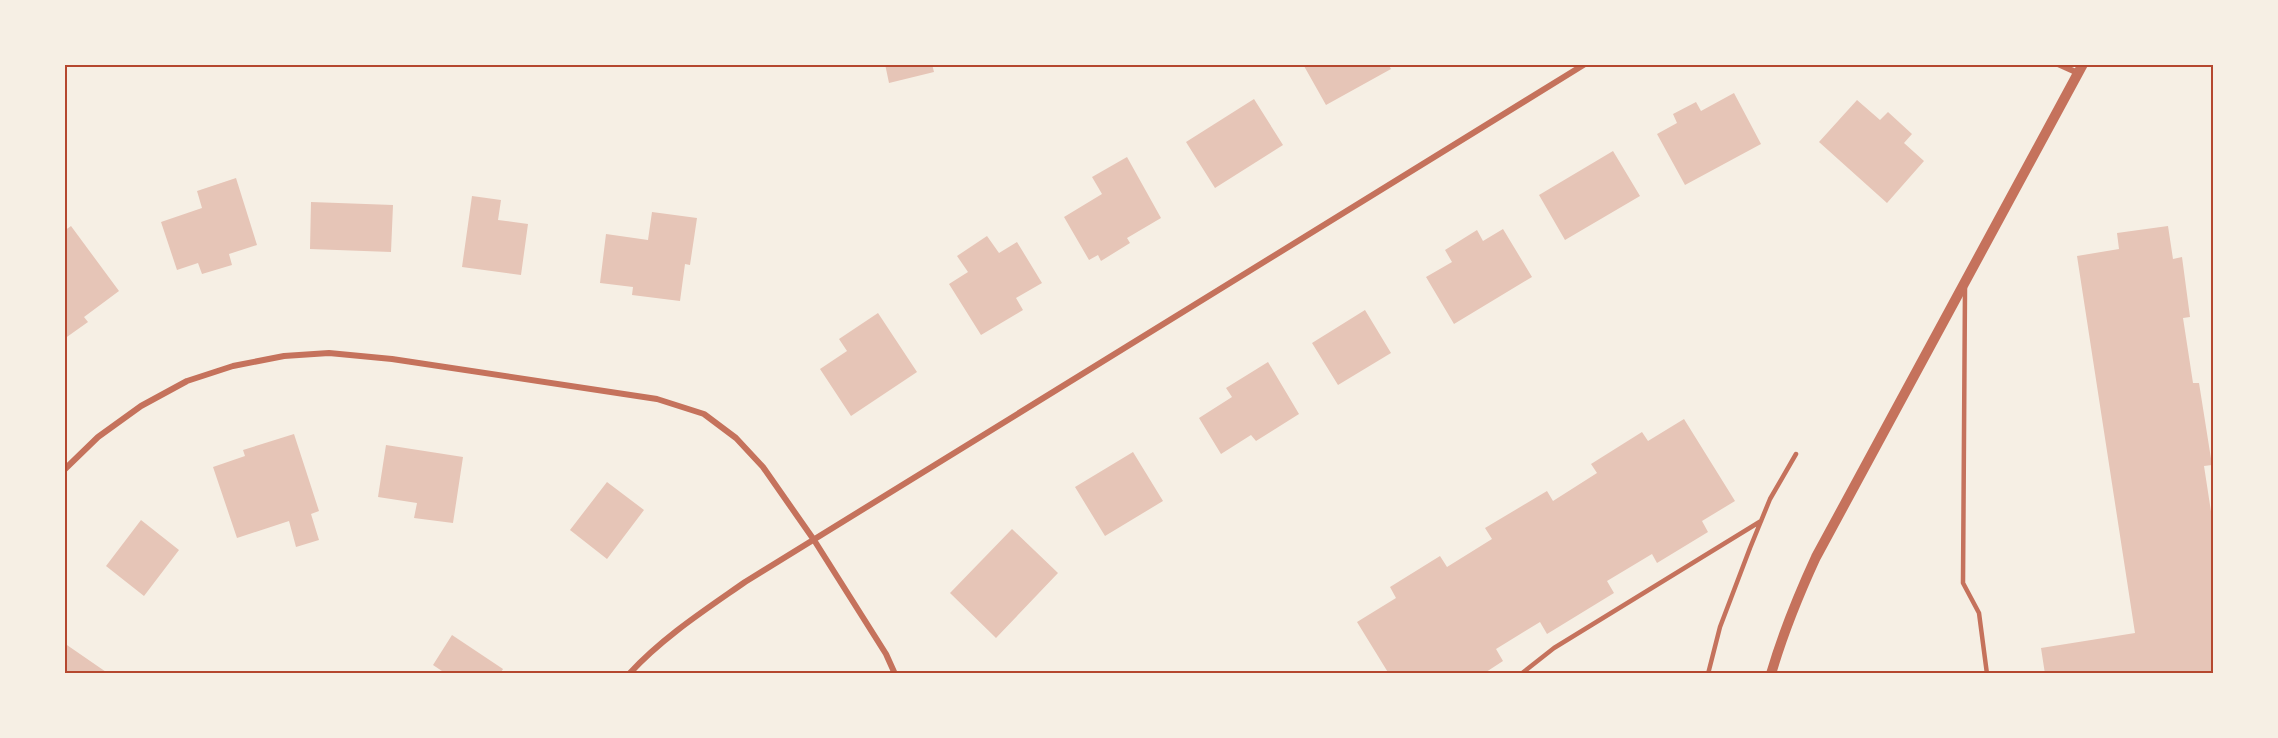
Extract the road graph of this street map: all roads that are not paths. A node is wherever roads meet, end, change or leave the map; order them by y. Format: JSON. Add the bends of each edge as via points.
{"nodes":[{"id":1,"x":1585,"y":64,"type":"edge"},
{"id":2,"x":2058,"y":64,"type":"edge"},
{"id":3,"x":2081,"y":69,"type":"edge"},
{"id":4,"x":1965,"y":282,"type":"junction"},
{"id":5,"x":1796,"y":454,"type":"dead end"},
{"id":6,"x":64,"y":470,"type":"edge"},
{"id":7,"x":1761,"y":521,"type":"junction"},
{"id":8,"x":814,"y":540,"type":"junction"},
{"id":9,"x":629,"y":674,"type":"edge"},
{"id":10,"x":895,"y":674,"type":"edge"},
{"id":11,"x":1521,"y":674,"type":"edge"},
{"id":12,"x":1708,"y":674,"type":"edge"},
{"id":13,"x":1771,"y":674,"type":"edge"},
{"id":14,"x":1987,"y":674,"type":"edge"}],
"edges":[{"from":1,"to":8,"type":"street"},
{"from":2,"to":3,"type":"street"},
{"from":3,"to":4,"type":"street"},
{"from":4,"to":13,"type":"street","via":[[1816,558],[1788,620]]},
{"from":4,"to":14,"type":"lane","via":[[1963,583],[1979,613]]},
{"from":5,"to":7,"type":"lane"},
{"from":6,"to":8,"type":"street","via":[[98,437],[141,406],[187,381],[233,366],[284,356],[329,353],[657,399],[704,414],[736,438],[763,467]]},
{"from":7,"to":11,"type":"lane","via":[[1554,648]]},
{"from":7,"to":12,"type":"lane","via":[[1720,627]]},
{"from":8,"to":9,"type":"street","via":[[686,624]]},
{"from":8,"to":10,"type":"street"}]}
